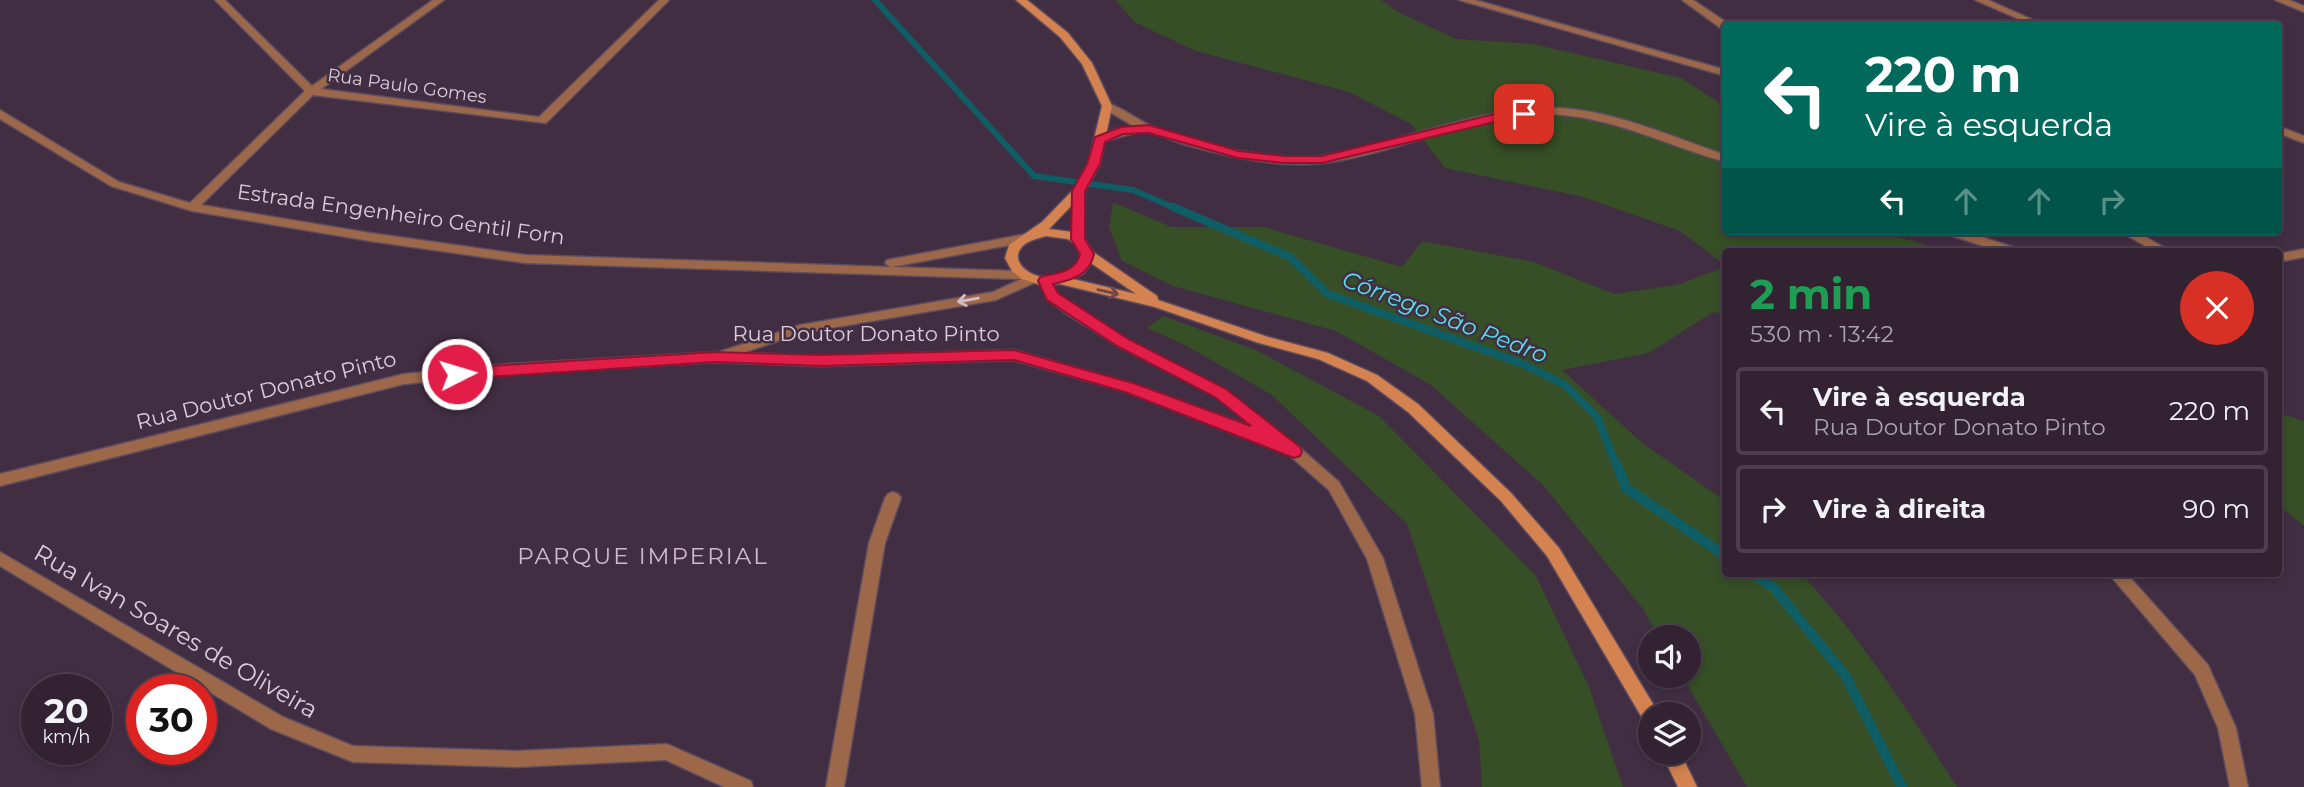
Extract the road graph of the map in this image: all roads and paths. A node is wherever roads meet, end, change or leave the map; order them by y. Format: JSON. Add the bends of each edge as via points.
{"nodes":[{"id":1,"x":220,"y":0,"type":"edge"},
{"id":2,"x":439,"y":0,"type":"edge"},
{"id":3,"x":664,"y":0,"type":"edge"},
{"id":4,"x":1021,"y":0,"type":"edge"},
{"id":5,"x":1464,"y":0,"type":"edge"},
{"id":6,"x":1687,"y":0,"type":"edge"},
{"id":7,"x":1980,"y":0,"type":"edge"},
{"id":8,"x":2280,"y":0,"type":"edge"},
{"id":9,"x":2304,"y":9,"type":"edge"},
{"id":10,"x":2030,"y":21,"type":"edge"},
{"id":11,"x":1722,"y":24,"type":"edge"},
{"id":12,"x":1722,"y":73,"type":"edge"},
{"id":13,"x":311,"y":91,"type":"junction"},
{"id":14,"x":1107,"y":106,"type":"junction"},
{"id":15,"x":0,"y":113,"type":"edge"},
{"id":16,"x":1149,"y":129,"type":"junction"},
{"id":17,"x":2282,"y":131,"type":"edge"},
{"id":18,"x":1099,"y":140,"type":"junction"},
{"id":19,"x":2304,"y":140,"type":"edge"},
{"id":20,"x":1722,"y":158,"type":"edge"},
{"id":21,"x":1079,"y":191,"type":"junction"},
{"id":22,"x":192,"y":206,"type":"junction"},
{"id":23,"x":1962,"y":235,"type":"edge"},
{"id":24,"x":2133,"y":235,"type":"edge"},
{"id":25,"x":1029,"y":236,"type":"junction"},
{"id":26,"x":1078,"y":239,"type":"junction"},
{"id":27,"x":2003,"y":248,"type":"edge"},
{"id":28,"x":2158,"y":248,"type":"edge"},
{"id":29,"x":2304,"y":253,"type":"edge"},
{"id":30,"x":1087,"y":254,"type":"junction"},
{"id":31,"x":2282,"y":257,"type":"edge"},
{"id":32,"x":862,"y":268,"type":"junction"},
{"id":33,"x":1039,"y":278,"type":"junction"},
{"id":34,"x":1159,"y":304,"type":"junction"},
{"id":35,"x":715,"y":357,"type":"junction"},
{"id":36,"x":1294,"y":452,"type":"junction"},
{"id":37,"x":0,"y":480,"type":"edge"},
{"id":38,"x":894,"y":498,"type":"dead end"},
{"id":39,"x":0,"y":558,"type":"edge"},
{"id":40,"x":2120,"y":577,"type":"edge"},
{"id":41,"x":1642,"y":702,"type":"edge"},
{"id":42,"x":1677,"y":765,"type":"edge"},
{"id":43,"x":700,"y":768,"type":"junction"},
{"id":44,"x":717,"y":787,"type":"edge"},
{"id":45,"x":744,"y":787,"type":"edge"},
{"id":46,"x":835,"y":787,"type":"edge"},
{"id":47,"x":1431,"y":787,"type":"edge"},
{"id":48,"x":1688,"y":787,"type":"edge"},
{"id":49,"x":2239,"y":787,"type":"edge"}],
"edges":[{"from":1,"to":13,"type":"street","name":"Rua Paulo Gomes"},
{"from":2,"to":13,"type":"street"},
{"from":3,"to":13,"type":"street","name":"Rua Paulo Gomes","via":[[542,121]]},
{"from":4,"to":14,"type":"main road","via":[[1064,35],[1087,64]]},
{"from":5,"to":12,"type":"street"},
{"from":6,"to":11,"type":"street"},
{"from":7,"to":10,"type":"street"},
{"from":8,"to":9,"type":"street"},
{"from":13,"to":22,"type":"street"},
{"from":14,"to":16,"type":"street"},
{"from":14,"to":18,"type":"main road"},
{"from":15,"to":22,"type":"street","name":"Estrada Engenheiro Gentil Forn","via":[[115,184]]},
{"from":16,"to":18,"type":"street","via":[[1121,131]]},
{"from":16,"to":20,"type":"street","via":[[1238,155],[1322,159],[1503,116],[1545,111],[1589,116]]},
{"from":17,"to":19,"type":"street"},
{"from":18,"to":21,"type":"main road","via":[[1094,164]]},
{"from":21,"to":25,"type":"main road"},
{"from":21,"to":26,"type":"main road"},
{"from":22,"to":32,"type":"street","name":"Estrada Engenheiro Gentil Forn","via":[[525,259]]},
{"from":23,"to":27,"type":"street"},
{"from":24,"to":28,"type":"street"},
{"from":25,"to":26,"type":"main road","via":[[1057,233]]},
{"from":25,"to":32,"type":"street","name":"Estrada Engenheiro Gentil Forn"},
{"from":25,"to":33,"type":"main road","via":[[1011,252],[1010,260],[1013,268]]},
{"from":26,"to":30,"type":"main road"},
{"from":29,"to":31,"type":"street"},
{"from":30,"to":33,"type":"main road","via":[[1080,270]]},
{"from":30,"to":34,"type":"main road","name":"Estrada Engenheiro Gentil Forn"},
{"from":32,"to":33,"type":"street","name":"Estrada Engenheiro Gentil Forn"},
{"from":33,"to":34,"type":"main road","name":"Estrada Engenheiro Gentil Forn","one_way":true},
{"from":33,"to":35,"type":"street","name":"Rua Doutor Donato Pinto","one_way":true,"via":[[996,296],[800,329]]},
{"from":33,"to":36,"type":"street","name":"Rua Doutor Donato Pinto","via":[[1052,296],[1072,311],[1220,393]]},
{"from":34,"to":41,"type":"main road","name":"Estrada Engenheiro Gentil Forn","via":[[1323,356],[1371,378],[1413,408],[1506,496],[1553,552]]},
{"from":35,"to":36,"type":"street","name":"Rua Doutor Donato Pinto","via":[[821,361],[1014,355],[1131,388]]},
{"from":35,"to":37,"type":"street","name":"Rua Doutor Donato Pinto","via":[[404,379]]},
{"from":36,"to":47,"type":"street","name":"Rua Doutor Donato Pinto","via":[[1334,486],[1375,558],[1424,714]]},
{"from":38,"to":46,"type":"street","via":[[877,542]]},
{"from":39,"to":43,"type":"street","name":"Rua Ivan Soares de Oliveira","via":[[277,723],[353,754],[516,759],[667,752]]},
{"from":40,"to":49,"type":"street","via":[[2202,670],[2227,728]]},
{"from":42,"to":48,"type":"main road"},
{"from":43,"to":44,"type":"street","name":"Rua Ivan Soares de Oliveira"},
{"from":43,"to":45,"type":"street","name":"Rua Ivan Soares de Oliveira"}]}
